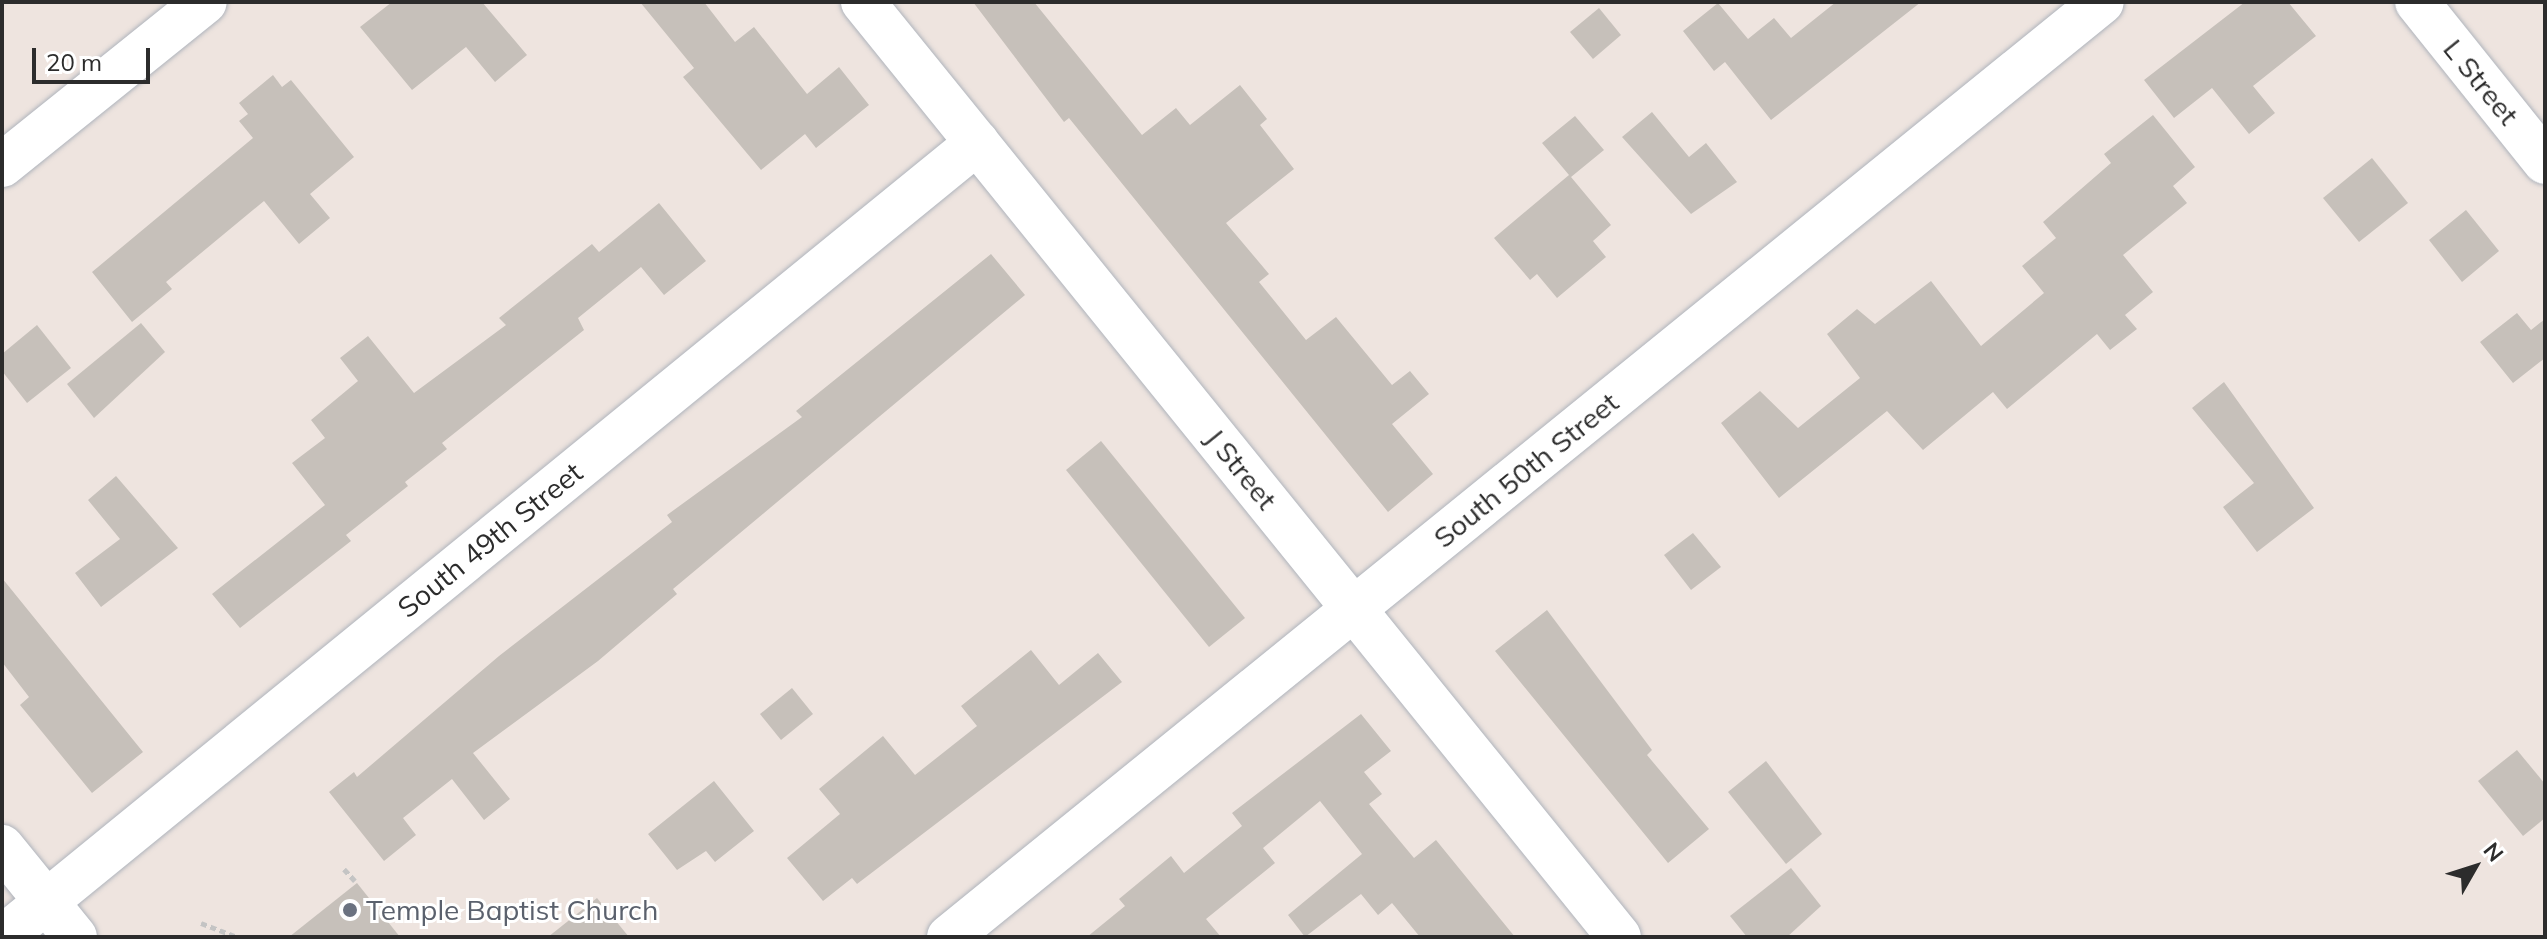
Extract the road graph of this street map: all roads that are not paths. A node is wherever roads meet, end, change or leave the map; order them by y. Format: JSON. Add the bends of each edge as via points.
{"nodes":[{"id":1,"x":205,"y":2,"type":"edge"},
{"id":2,"x":863,"y":2,"type":"edge"},
{"id":3,"x":2102,"y":2,"type":"edge"},
{"id":4,"x":2417,"y":2,"type":"edge"},
{"id":5,"x":977,"y":143,"type":"junction"},
{"id":6,"x":2545,"y":162,"type":"edge"},
{"id":7,"x":2,"y":165,"type":"edge"},
{"id":8,"x":1355,"y":609,"type":"junction"},
{"id":9,"x":2,"y":847,"type":"edge"},
{"id":10,"x":46,"y":901,"type":"junction"},
{"id":11,"x":3,"y":937,"type":"edge"},
{"id":12,"x":75,"y":937,"type":"edge"},
{"id":13,"x":949,"y":937,"type":"edge"},
{"id":14,"x":1619,"y":937,"type":"edge"}],
"edges":[{"from":1,"to":7,"type":"street"},
{"from":2,"to":5,"type":"street","name":"J Street"},
{"from":3,"to":8,"type":"street","name":"South 50th Street"},
{"from":4,"to":6,"type":"street","name":"L Street"},
{"from":5,"to":8,"type":"street","name":"J Street"},
{"from":5,"to":10,"type":"street","name":"South 49th Street"},
{"from":8,"to":13,"type":"street","name":"South 50th Street"},
{"from":8,"to":14,"type":"street","name":"J Street"},
{"from":9,"to":10,"type":"street"},
{"from":10,"to":11,"type":"street","name":"South 49th Street"},
{"from":10,"to":12,"type":"street"}]}
